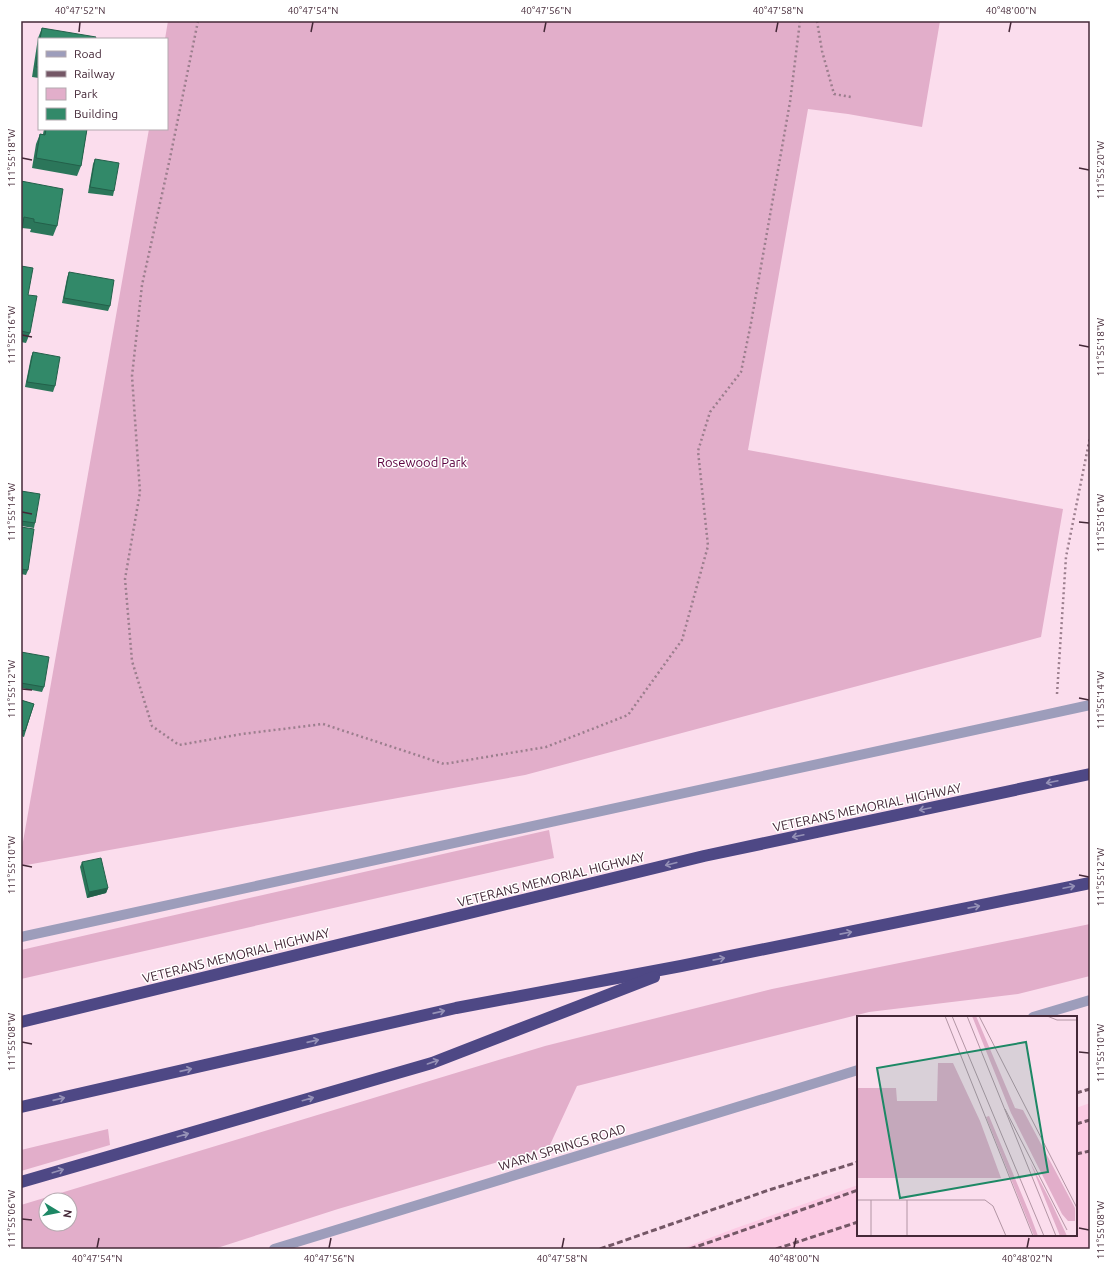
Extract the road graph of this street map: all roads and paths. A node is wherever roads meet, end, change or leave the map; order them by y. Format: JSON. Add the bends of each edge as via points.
{"nodes":[{"id":1,"x":198,"y":21,"type":"edge"},
{"id":2,"x":800,"y":21,"type":"edge"},
{"id":3,"x":817,"y":21,"type":"edge"},
{"id":4,"x":850,"y":97,"type":"dead end"},
{"id":5,"x":1090,"y":437,"type":"edge"},
{"id":6,"x":1090,"y":705,"type":"edge"},
{"id":7,"x":1056,"y":712,"type":"junction"},
{"id":8,"x":1090,"y":774,"type":"edge"},
{"id":9,"x":1090,"y":883,"type":"edge"},
{"id":10,"x":21,"y":937,"type":"edge"},
{"id":11,"x":681,"y":966,"type":"junction"},
{"id":12,"x":1090,"y":1000,"type":"edge"},
{"id":13,"x":1036,"y":1016,"type":"edge"},
{"id":14,"x":21,"y":1022,"type":"edge"},
{"id":15,"x":857,"y":1070,"type":"edge"},
{"id":16,"x":21,"y":1107,"type":"edge"},
{"id":17,"x":21,"y":1182,"type":"edge"},
{"id":18,"x":274,"y":1249,"type":"edge"}],
"edges":[{"from":1,"to":2,"type":"path","via":[[142,285],[132,376],[140,492],[126,579],[132,661],[152,726],[179,745],[323,724],[444,764],[546,747],[628,716],[682,640],[708,546],[698,452],[710,412],[741,372],[790,102]]},
{"from":3,"to":4,"type":"path","via":[[834,94]]},
{"from":5,"to":7,"type":"path","via":[[1066,557]]},
{"from":6,"to":7,"type":"street"},
{"from":7,"to":10,"type":"street"},
{"from":8,"to":14,"type":"highway","name":"VETERANS MEMORIAL HIGHWAY","one_way":true,"via":[[704,856]]},
{"from":11,"to":9,"type":"highway","one_way":true},
{"from":16,"to":11,"type":"highway","one_way":true,"via":[[456,1008]]},
{"from":17,"to":11,"type":"highway","one_way":true,"via":[[432,1063]]},
{"from":12,"to":13,"type":"street"},
{"from":15,"to":18,"type":"street","name":"WARM SPRINGS ROAD"}]}
